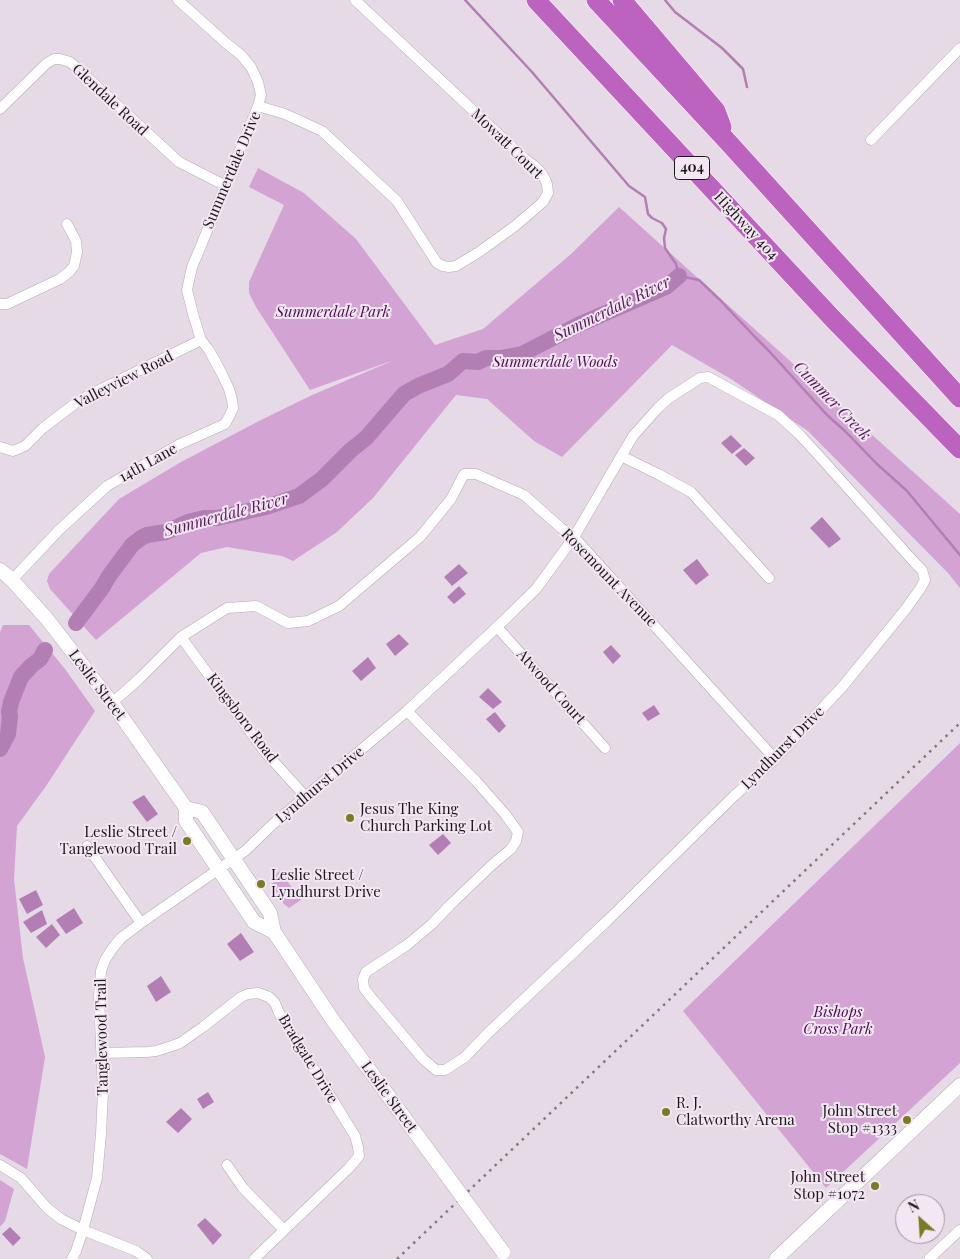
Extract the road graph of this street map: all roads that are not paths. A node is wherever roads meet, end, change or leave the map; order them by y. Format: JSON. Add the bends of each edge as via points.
{"nodes":[{"id":1,"x":178,"y":0,"type":"edge"},
{"id":2,"x":355,"y":0,"type":"edge"},
{"id":3,"x":536,"y":0,"type":"edge"},
{"id":4,"x":596,"y":0,"type":"edge"},
{"id":5,"x":622,"y":0,"type":"edge"},
{"id":6,"x":960,"y":48,"type":"edge"},
{"id":7,"x":258,"y":106,"type":"junction"},
{"id":8,"x":0,"y":109,"type":"edge"},
{"id":9,"x":871,"y":140,"type":"dead end"},
{"id":10,"x":728,"y":142,"type":"junction"},
{"id":11,"x":226,"y":186,"type":"junction"},
{"id":12,"x":67,"y":224,"type":"dead end"},
{"id":13,"x":0,"y":304,"type":"edge"},
{"id":14,"x":201,"y":340,"type":"junction"},
{"id":15,"x":960,"y":398,"type":"edge"},
{"id":16,"x":0,"y":447,"type":"edge"},
{"id":17,"x":960,"y":448,"type":"edge"},
{"id":18,"x":621,"y":456,"type":"junction"},
{"id":19,"x":574,"y":537,"type":"junction"},
{"id":20,"x":0,"y":570,"type":"edge"},
{"id":21,"x":770,"y":578,"type":"dead end"},
{"id":22,"x":12,"y":580,"type":"junction"},
{"id":23,"x":497,"y":627,"type":"junction"},
{"id":24,"x":181,"y":637,"type":"junction"},
{"id":25,"x":112,"y":703,"type":"junction"},
{"id":26,"x":407,"y":711,"type":"junction"},
{"id":27,"x":605,"y":748,"type":"dead end"},
{"id":28,"x":775,"y":759,"type":"junction"},
{"id":29,"x":306,"y":797,"type":"junction"},
{"id":30,"x":186,"y":808,"type":"junction"},
{"id":31,"x":87,"y":846,"type":"dead end"},
{"id":32,"x":232,"y":860,"type":"junction"},
{"id":33,"x":218,"y":869,"type":"junction"},
{"id":34,"x":141,"y":923,"type":"junction"},
{"id":35,"x":274,"y":932,"type":"junction"},
{"id":36,"x":102,"y":1053,"type":"junction"},
{"id":37,"x":960,"y":1085,"type":"edge"},
{"id":38,"x":0,"y":1165,"type":"edge"},
{"id":39,"x":227,"y":1165,"type":"dead end"},
{"id":40,"x":83,"y":1230,"type":"junction"},
{"id":41,"x":284,"y":1230,"type":"junction"},
{"id":42,"x":960,"y":1230,"type":"edge"},
{"id":43,"x":505,"y":1256,"type":"edge"},
{"id":44,"x":72,"y":1259,"type":"edge"},
{"id":45,"x":147,"y":1259,"type":"edge"},
{"id":46,"x":254,"y":1259,"type":"edge"},
{"id":47,"x":776,"y":1259,"type":"edge"},
{"id":48,"x":929,"y":1259,"type":"edge"}],
"edges":[{"from":1,"to":7,"type":"street","name":"Summerdale Drive","via":[[251,67],[261,95]]},
{"from":2,"to":7,"type":"street","name":"Mowatt Court","via":[[543,175],[548,193],[543,202],[479,252],[456,266],[442,266],[436,263],[397,201],[322,131]]},
{"from":3,"to":17,"type":"highway","name":"Highway 404","number":"404","via":[[833,319]]},
{"from":4,"to":10,"type":"highway"},
{"from":5,"to":10,"type":"highway","via":[[716,111]]},
{"from":6,"to":9,"type":"street"},
{"from":7,"to":11,"type":"street","name":"Summerdale Drive"},
{"from":8,"to":11,"type":"street","name":"Glendale Road","via":[[54,59],[70,62],[179,162]]},
{"from":10,"to":15,"type":"highway"},
{"from":11,"to":14,"type":"street","name":"Summerdale Drive","via":[[192,267],[187,290]]},
{"from":12,"to":13,"type":"street","via":[[76,241],[74,266],[69,272],[14,301]]},
{"from":14,"to":16,"type":"street","name":"Valleyview Road","via":[[77,402],[25,446],[13,451]]},
{"from":14,"to":22,"type":"street","name":"14th Lane","via":[[222,374],[232,400],[233,408],[225,424],[178,445],[107,486]]},
{"from":18,"to":19,"type":"street","name":"Lyndhurst Drive"},
{"from":18,"to":21,"type":"street","via":[[691,492]]},
{"from":18,"to":28,"type":"street","name":"Lyndhurst Drive","via":[[633,436],[669,398],[694,381],[708,377],[778,415],[922,570],[925,580],[905,610],[843,686]]},
{"from":19,"to":23,"type":"street","name":"Lyndhurst Drive","via":[[536,589]]},
{"from":19,"to":24,"type":"street","name":"Rosemount Avenue","via":[[524,495],[476,474],[464,474],[451,499],[420,537],[339,606],[308,621],[288,623],[256,606],[227,608]]},
{"from":19,"to":28,"type":"street","name":"Rosemount Avenue"},
{"from":20,"to":22,"type":"main road","name":"Leslie Street"},
{"from":22,"to":25,"type":"main road","name":"Leslie Street","via":[[47,619]]},
{"from":23,"to":26,"type":"street","name":"Lyndhurst Drive"},
{"from":23,"to":27,"type":"street","name":"Atwood Court"},
{"from":24,"to":25,"type":"street","name":"Rosemount Avenue"},
{"from":24,"to":29,"type":"street","name":"Kingsboro Road","via":[[266,752]]},
{"from":25,"to":30,"type":"main road","name":"Leslie Street"},
{"from":26,"to":28,"type":"street","name":"Lyndhurst Drive","via":[[476,781],[518,832],[511,849],[432,924],[366,972],[363,979],[364,988],[370,996],[436,1070],[445,1070],[465,1057]]},
{"from":26,"to":29,"type":"street","name":"Lyndhurst Drive"},
{"from":29,"to":32,"type":"street","name":"Lyndhurst Drive"},
{"from":30,"to":32,"type":"main road","name":"Leslie Street","via":[[202,812]]},
{"from":30,"to":33,"type":"main road","name":"Leslie Street","via":[[186,821]]},
{"from":31,"to":34,"type":"street"},
{"from":32,"to":33,"type":"street","name":"Lyndhurst Drive"},
{"from":32,"to":35,"type":"main road","name":"Leslie Street","via":[[270,913]]},
{"from":33,"to":34,"type":"street","name":"Tanglewood Trail"},
{"from":33,"to":35,"type":"main road","name":"Leslie Street","via":[[254,922]]},
{"from":34,"to":36,"type":"street","name":"Tanglewood Trail","via":[[121,938],[101,971],[98,996]]},
{"from":35,"to":43,"type":"main road","name":"Leslie Street","bridge":true,"via":[[332,1019]]},
{"from":36,"to":40,"type":"street","name":"Tanglewood Trail","via":[[99,1160]]},
{"from":36,"to":41,"type":"street","name":"Bradgate Drive","via":[[147,1052],[172,1046],[242,997],[258,993],[269,997],[355,1136],[359,1156]]},
{"from":37,"to":47,"type":"main road"},
{"from":38,"to":40,"type":"street","via":[[20,1178],[61,1219]]},
{"from":39,"to":41,"type":"street","via":[[243,1188]]},
{"from":40,"to":44,"type":"street"},
{"from":40,"to":45,"type":"street","via":[[136,1251]]},
{"from":41,"to":46,"type":"street","name":"Bradgate Drive"},
{"from":42,"to":48,"type":"street"}]}
